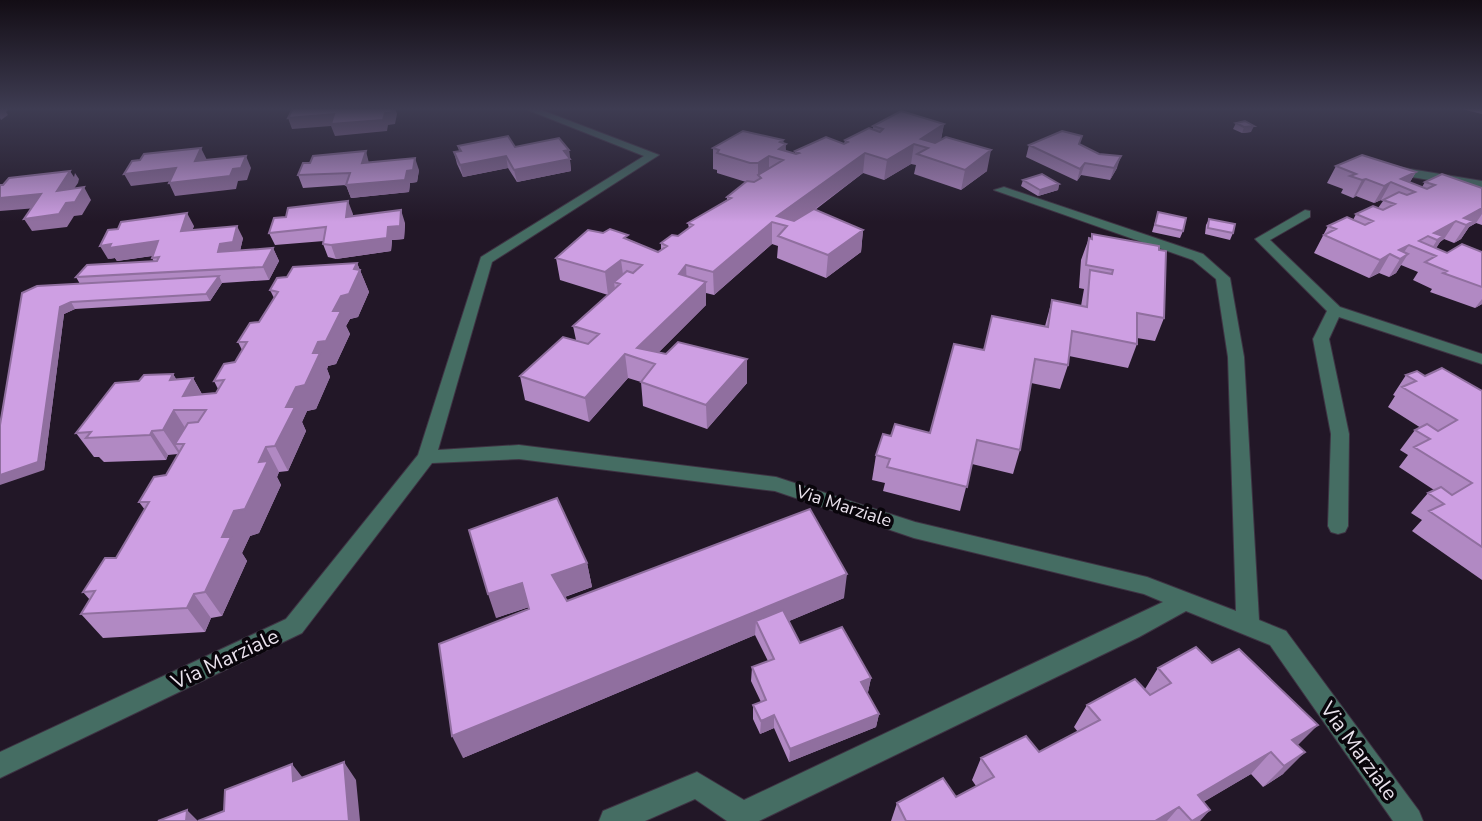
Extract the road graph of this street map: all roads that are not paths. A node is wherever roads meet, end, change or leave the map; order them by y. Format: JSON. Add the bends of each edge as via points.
{"nodes":[{"id":1,"x":630,"y":146,"type":"edge"},
{"id":2,"x":1376,"y":169,"type":"edge"},
{"id":3,"x":1482,"y":185,"type":"edge"},
{"id":4,"x":1000,"y":190,"type":"dead end"},
{"id":5,"x":1305,"y":214,"type":"dead end"},
{"id":6,"x":1335,"y":310,"type":"junction"},
{"id":7,"x":1482,"y":359,"type":"edge"},
{"id":8,"x":427,"y":457,"type":"junction"},
{"id":9,"x":1338,"y":526,"type":"dead end"},
{"id":10,"x":1185,"y":601,"type":"junction"},
{"id":11,"x":1248,"y":626,"type":"junction"},
{"id":12,"x":0,"y":765,"type":"edge"},
{"id":13,"x":743,"y":818,"type":"edge"},
{"id":14,"x":613,"y":821,"type":"edge"},
{"id":15,"x":1409,"y":821,"type":"edge"}],
"edges":[{"from":1,"to":8,"type":"street","name":"Via Marziale","via":[[653,155],[486,260]]},
{"from":2,"to":3,"type":"street"},
{"from":4,"to":11,"type":"street","via":[[1198,257],[1223,278],[1236,356]]},
{"from":5,"to":6,"type":"street","via":[[1262,239]]},
{"from":6,"to":7,"type":"street"},
{"from":6,"to":9,"type":"street","via":[[1321,339],[1340,434]]},
{"from":8,"to":10,"type":"street","name":"Via Marziale","via":[[519,452],[776,484],[914,530],[1147,586]]},
{"from":8,"to":12,"type":"street","name":"Via Marziale","via":[[294,626]]},
{"from":10,"to":11,"type":"street","name":"Via Marziale"},
{"from":10,"to":13,"type":"street"},
{"from":11,"to":15,"type":"street","name":"Via Marziale","via":[[1278,638]]},
{"from":13,"to":14,"type":"street","via":[[698,785]]}]}
